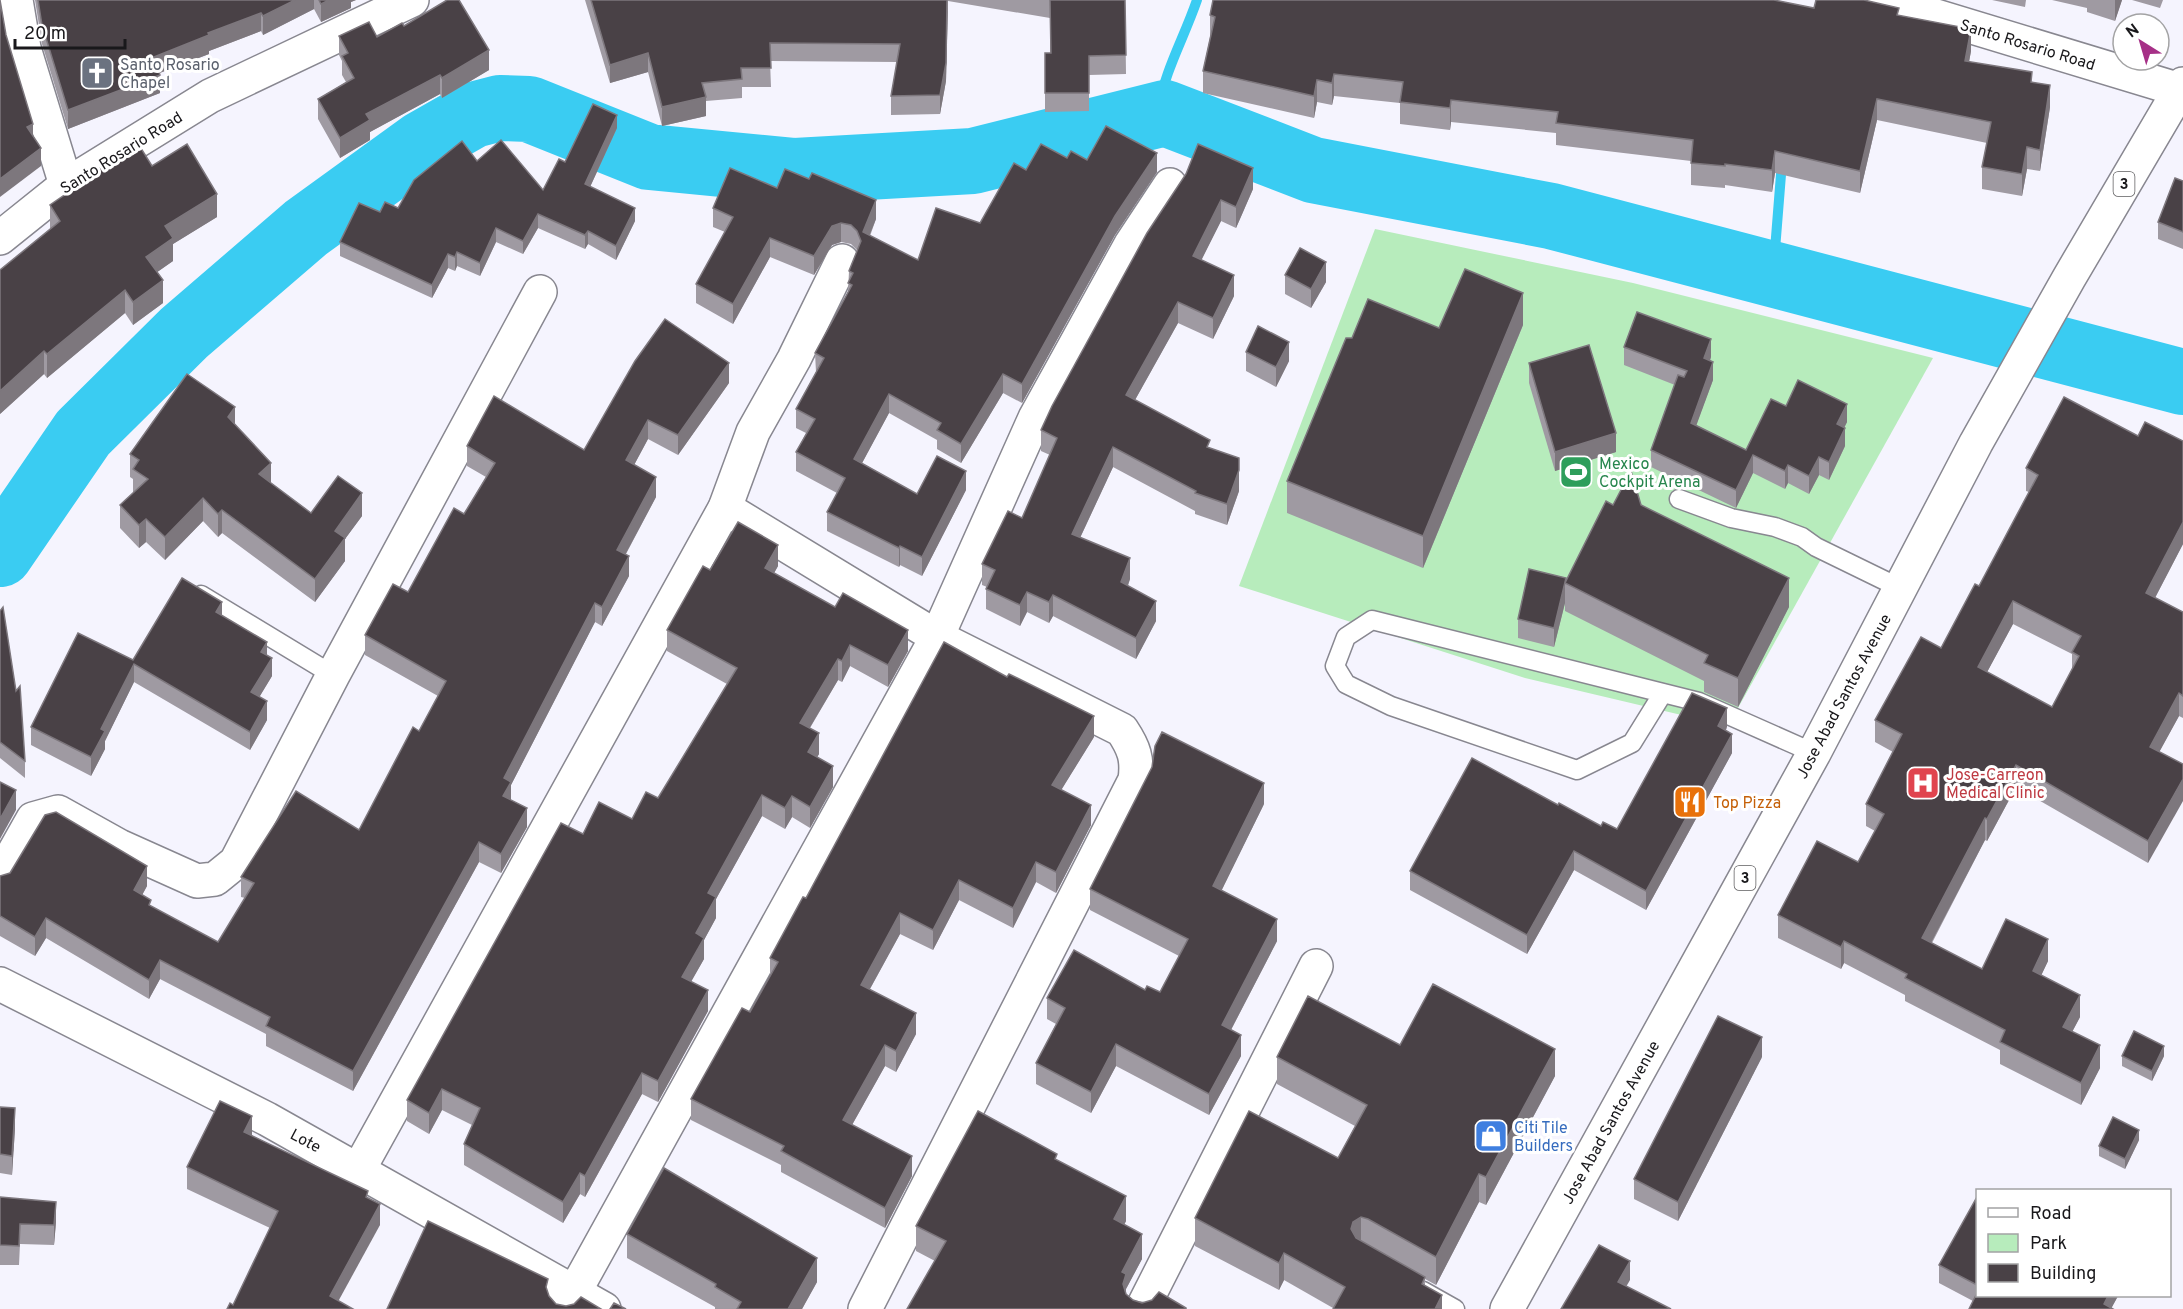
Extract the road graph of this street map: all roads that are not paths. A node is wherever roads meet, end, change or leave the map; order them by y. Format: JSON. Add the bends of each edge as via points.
{"nodes":[{"id":1,"x":16,"y":0,"type":"edge"},
{"id":2,"x":412,"y":0,"type":"edge"},
{"id":3,"x":1872,"y":0,"type":"edge"},
{"id":4,"x":2182,"y":89,"type":"edge"},
{"id":5,"x":66,"y":185,"type":"junction"},
{"id":6,"x":1170,"y":185,"type":"dead end"},
{"id":7,"x":0,"y":238,"type":"edge"},
{"id":8,"x":842,"y":261,"type":"dead end"},
{"id":9,"x":540,"y":292,"type":"dead end"},
{"id":10,"x":1679,"y":499,"type":"dead end"},
{"id":11,"x":725,"y":508,"type":"junction"},
{"id":12,"x":190,"y":588,"type":"edge"},
{"id":13,"x":1900,"y":588,"type":"junction"},
{"id":14,"x":937,"y":637,"type":"junction"},
{"id":15,"x":333,"y":675,"type":"junction"},
{"id":16,"x":1663,"y":693,"type":"junction"},
{"id":17,"x":1814,"y":753,"type":"junction"},
{"id":18,"x":0,"y":877,"type":"edge"},
{"id":19,"x":1316,"y":966,"type":"dead end"},
{"id":20,"x":0,"y":984,"type":"edge"},
{"id":21,"x":359,"y":1169,"type":"junction"},
{"id":22,"x":1404,"y":1280,"type":"edge"},
{"id":23,"x":570,"y":1300,"type":"edge"},
{"id":24,"x":604,"y":1309,"type":"edge"},
{"id":25,"x":865,"y":1309,"type":"edge"},
{"id":26,"x":1142,"y":1309,"type":"edge"},
{"id":27,"x":1455,"y":1309,"type":"edge"},
{"id":28,"x":1507,"y":1309,"type":"edge"}],
"edges":[{"from":1,"to":5,"type":"main road","via":[[24,48]]},
{"from":2,"to":5,"type":"main road","name":"Santo Rosario Road","via":[[210,96]]},
{"from":3,"to":4,"type":"main road","name":"Santo Rosario Road"},
{"from":4,"to":13,"type":"main road","name":"Jose Abad Santos Avenue","number":"3","via":[[2068,278]]},
{"from":5,"to":7,"type":"main road","name":"Santo Rosario Road"},
{"from":6,"to":14,"type":"main road","via":[[1131,244],[1035,418]]},
{"from":8,"to":11,"type":"main road","via":[[753,432]]},
{"from":9,"to":15,"type":"main road"},
{"from":10,"to":13,"type":"lane","via":[[1802,537]]},
{"from":11,"to":14,"type":"main road"},
{"from":11,"to":21,"type":"main road"},
{"from":12,"to":15,"type":"lane"},
{"from":13,"to":17,"type":"main road","name":"Jose Abad Santos Avenue","number":"3"},
{"from":14,"to":23,"type":"main road"},
{"from":14,"to":25,"type":"main road","via":[[1122,730],[1133,745],[1138,762],[1135,780]]},
{"from":15,"to":18,"type":"main road","via":[[236,862],[215,879],[197,881],[119,846],[58,812],[33,819]]},
{"from":16,"to":16,"type":"lane","via":[[1632,743],[1577,770],[1391,706],[1346,684],[1335,666],[1346,637],[1372,620]]},
{"from":16,"to":17,"type":"lane","via":[[1699,702]]},
{"from":17,"to":28,"type":"main road","name":"Jose Abad Santos Avenue","number":"3"},
{"from":19,"to":26,"type":"main road"},
{"from":20,"to":21,"type":"main road","name":"Lote"},
{"from":21,"to":23,"type":"main road","name":"Lote"},
{"from":22,"to":27,"type":"lane"},
{"from":23,"to":24,"type":"main road","name":"Lote"}]}
